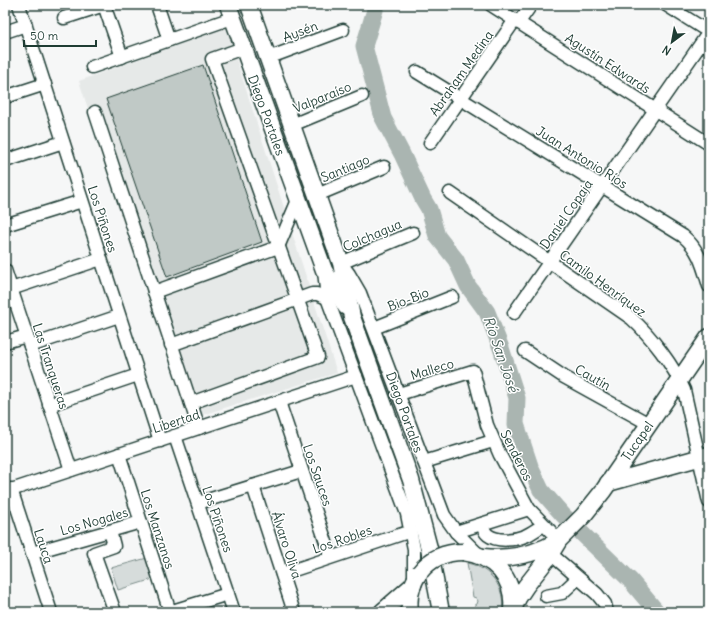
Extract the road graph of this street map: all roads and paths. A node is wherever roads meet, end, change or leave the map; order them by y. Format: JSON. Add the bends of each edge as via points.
{"nodes":[{"id":1,"x":19,"y":5,"type":"edge"},
{"id":2,"x":104,"y":5,"type":"edge"},
{"id":3,"x":157,"y":5,"type":"edge"},
{"id":4,"x":249,"y":5,"type":"edge"},
{"id":5,"x":491,"y":5,"type":"edge"},
{"id":6,"x":531,"y":5,"type":"edge"},
{"id":7,"x":666,"y":5,"type":"edge"},
{"id":8,"x":230,"y":12,"type":"edge"},
{"id":9,"x":64,"y":18,"type":"dead end"},
{"id":10,"x":517,"y":21,"type":"junction"},
{"id":11,"x":26,"y":25,"type":"junction"},
{"id":12,"x":343,"y":30,"type":"dead end"},
{"id":13,"x":5,"y":32,"type":"edge"},
{"id":14,"x":709,"y":32,"type":"edge"},
{"id":15,"x":169,"y":40,"type":"junction"},
{"id":16,"x":262,"y":40,"type":"junction"},
{"id":17,"x":243,"y":48,"type":"junction"},
{"id":18,"x":122,"y":57,"type":"junction"},
{"id":19,"x":268,"y":58,"type":"junction"},
{"id":20,"x":92,"y":68,"type":"dead end"},
{"id":21,"x":417,"y":72,"type":"dead end"},
{"id":22,"x":45,"y":84,"type":"junction"},
{"id":23,"x":362,"y":96,"type":"dead end"},
{"id":24,"x":5,"y":98,"type":"edge"},
{"id":25,"x":460,"y":99,"type":"junction"},
{"id":26,"x":655,"y":110,"type":"junction"},
{"id":27,"x":95,"y":112,"type":"dead end"},
{"id":28,"x":292,"y":125,"type":"junction"},
{"id":29,"x":63,"y":142,"type":"junction"},
{"id":30,"x":430,"y":143,"type":"dead end"},
{"id":31,"x":709,"y":144,"type":"edge"},
{"id":32,"x":5,"y":160,"type":"edge"},
{"id":33,"x":384,"y":167,"type":"dead end"},
{"id":34,"x":602,"y":186,"type":"junction"},
{"id":35,"x":450,"y":193,"type":"dead end"},
{"id":36,"x":316,"y":195,"type":"junction"},
{"id":37,"x":298,"y":200,"type":"junction"},
{"id":38,"x":82,"y":201,"type":"junction"},
{"id":39,"x":5,"y":225,"type":"edge"},
{"id":40,"x":413,"y":233,"type":"dead end"},
{"id":41,"x":278,"y":247,"type":"junction"},
{"id":42,"x":101,"y":259,"type":"junction"},
{"id":43,"x":550,"y":262,"type":"junction"},
{"id":44,"x":341,"y":263,"type":"junction"},
{"id":45,"x":5,"y":270,"type":"edge"},
{"id":46,"x":324,"y":270,"type":"junction"},
{"id":47,"x":709,"y":286,"type":"edge"},
{"id":48,"x":11,"y":289,"type":"junction"},
{"id":49,"x":154,"y":292,"type":"junction"},
{"id":50,"x":452,"y":297,"type":"dead end"},
{"id":51,"x":327,"y":298,"type":"junction"},
{"id":52,"x":297,"y":300,"type":"junction"},
{"id":53,"x":514,"y":313,"type":"dead end"},
{"id":54,"x":119,"y":316,"type":"junction"},
{"id":55,"x":352,"y":317,"type":"junction"},
{"id":56,"x":374,"y":328,"type":"junction"},
{"id":57,"x":709,"y":337,"type":"edge"},
{"id":58,"x":28,"y":341,"type":"junction"},
{"id":59,"x":5,"y":342,"type":"edge"},
{"id":60,"x":171,"y":345,"type":"junction"},
{"id":61,"x":525,"y":351,"type":"dead end"},
{"id":62,"x":473,"y":371,"type":"joint"},
{"id":63,"x":138,"y":375,"type":"junction"},
{"id":64,"x":356,"y":376,"type":"junction"},
{"id":65,"x":680,"y":380,"type":"junction"},
{"id":66,"x":399,"y":394,"type":"junction"},
{"id":67,"x":279,"y":402,"type":"junction"},
{"id":68,"x":191,"y":403,"type":"junction"},
{"id":69,"x":49,"y":405,"type":"junction"},
{"id":70,"x":649,"y":424,"type":"junction"},
{"id":71,"x":199,"y":428,"type":"junction"},
{"id":72,"x":175,"y":436,"type":"junction"},
{"id":73,"x":160,"y":441,"type":"junction"},
{"id":74,"x":493,"y":441,"type":"junction"},
{"id":75,"x":119,"y":454,"type":"junction"},
{"id":76,"x":704,"y":456,"type":"edge"},
{"id":77,"x":424,"y":462,"type":"junction"},
{"id":78,"x":71,"y":470,"type":"junction"},
{"id":79,"x":301,"y":471,"type":"junction"},
{"id":80,"x":608,"y":483,"type":"junction"},
{"id":81,"x":253,"y":486,"type":"junction"},
{"id":82,"x":8,"y":490,"type":"edge"},
{"id":83,"x":709,"y":502,"type":"edge"},
{"id":84,"x":198,"y":503,"type":"junction"},
{"id":85,"x":529,"y":509,"type":"junction"},
{"id":86,"x":141,"y":522,"type":"junction"},
{"id":87,"x":482,"y":524,"type":"junction"},
{"id":88,"x":544,"y":525,"type":"junction"},
{"id":89,"x":110,"y":531,"type":"junction"},
{"id":90,"x":411,"y":531,"type":"junction"},
{"id":91,"x":456,"y":532,"type":"junction"},
{"id":92,"x":559,"y":542,"type":"junction"},
{"id":93,"x":32,"y":553,"type":"junction"},
{"id":94,"x":481,"y":556,"type":"junction"},
{"id":95,"x":331,"y":557,"type":"junction"},
{"id":96,"x":282,"y":574,"type":"junction"},
{"id":97,"x":578,"y":578,"type":"junction"},
{"id":98,"x":416,"y":579,"type":"junction"},
{"id":99,"x":228,"y":594,"type":"junction"},
{"id":100,"x":546,"y":596,"type":"dead end"},
{"id":101,"x":51,"y":612,"type":"edge"},
{"id":102,"x":115,"y":612,"type":"edge"},
{"id":103,"x":170,"y":612,"type":"edge"},
{"id":104,"x":234,"y":612,"type":"edge"},
{"id":105,"x":294,"y":612,"type":"edge"},
{"id":106,"x":382,"y":612,"type":"edge"},
{"id":107,"x":410,"y":612,"type":"edge"},
{"id":108,"x":441,"y":612,"type":"edge"},
{"id":109,"x":512,"y":612,"type":"edge"},
{"id":110,"x":607,"y":612,"type":"edge"}],
"edges":[{"from":1,"to":11,"type":"street","name":"Los Piñones"},
{"from":2,"to":9,"type":"street"},
{"from":2,"to":18,"type":"street"},
{"from":3,"to":15,"type":"street"},
{"from":4,"to":16,"type":"main road","name":"Diego Portales"},
{"from":5,"to":10,"type":"street","name":"Agustín Edwards"},
{"from":6,"to":10,"type":"street","name":"Abraham Medina"},
{"from":7,"to":14,"type":"street"},
{"from":8,"to":15,"type":"street"},
{"from":8,"to":17,"type":"main road","name":"Diego Portales"},
{"from":10,"to":25,"type":"street","name":"Abraham Medina"},
{"from":10,"to":26,"type":"street","name":"Agustín Edwards"},
{"from":11,"to":13,"type":"street"},
{"from":11,"to":22,"type":"street","name":"Los Piñones"},
{"from":12,"to":19,"type":"street","name":"Aysén"},
{"from":14,"to":26,"type":"street","name":"Daniel Copaja"},
{"from":15,"to":18,"type":"street"},
{"from":16,"to":17,"type":"main road"},
{"from":16,"to":19,"type":"main road","name":"Diego Portales"},
{"from":17,"to":37,"type":"main road","name":"Diego Portales"},
{"from":17,"to":41,"type":"street","via":[[212,59]]},
{"from":18,"to":20,"type":"street"},
{"from":19,"to":28,"type":"main road","name":"Diego Portales"},
{"from":21,"to":25,"type":"street","name":"Juan Antonio Ríos"},
{"from":22,"to":24,"type":"street"},
{"from":22,"to":29,"type":"street","name":"Los Piñones"},
{"from":23,"to":28,"type":"street","name":"Valparaíso"},
{"from":25,"to":30,"type":"street","name":"Abraham Medina"},
{"from":25,"to":34,"type":"street","name":"Juan Antonio Ríos"},
{"from":26,"to":31,"type":"street","name":"Agustín Edwards"},
{"from":26,"to":34,"type":"street","name":"Daniel Copaja"},
{"from":27,"to":49,"type":"street"},
{"from":28,"to":36,"type":"main road","name":"Diego Portales"},
{"from":29,"to":32,"type":"street"},
{"from":29,"to":38,"type":"street","name":"Los Piñones"},
{"from":33,"to":36,"type":"street","name":"Santiago"},
{"from":34,"to":43,"type":"street","name":"Daniel Copaja"},
{"from":34,"to":47,"type":"street","name":"Juan Antonio Ríos","via":[[688,240],[696,250]]},
{"from":35,"to":43,"type":"street","name":"Camilo Henríquez"},
{"from":36,"to":44,"type":"main road","name":"Diego Portales"},
{"from":37,"to":41,"type":"street"},
{"from":37,"to":46,"type":"main road","name":"Diego Portales"},
{"from":38,"to":39,"type":"street"},
{"from":38,"to":42,"type":"street","name":"Los Piñones"},
{"from":40,"to":44,"type":"street","name":"Colchagua"},
{"from":41,"to":49,"type":"street"},
{"from":41,"to":52,"type":"street"},
{"from":42,"to":48,"type":"street"},
{"from":42,"to":54,"type":"street","name":"Los Piñones"},
{"from":43,"to":53,"type":"street","name":"Daniel Copaja"},
{"from":43,"to":65,"type":"street","name":"Camilo Henríquez","via":[[640,326]]},
{"from":44,"to":55,"type":"main road","name":"Diego Portales"},
{"from":44,"to":56,"type":"street","name":"Diego Portales","via":[[355,283]]},
{"from":45,"to":48,"type":"street","name":"Las Tranqueras"},
{"from":46,"to":51,"type":"street","name":"Diego Portales"},
{"from":46,"to":55,"type":"main road","name":"Diego Portales"},
{"from":48,"to":58,"type":"street","name":"Las Tranqueras"},
{"from":49,"to":60,"type":"street"},
{"from":50,"to":56,"type":"street","name":"Bio-Bio"},
{"from":51,"to":52,"type":"street","via":[[315,294]]},
{"from":51,"to":64,"type":"street","name":"Diego Portales"},
{"from":52,"to":60,"type":"street"},
{"from":52,"to":68,"type":"street","via":[[318,357]]},
{"from":54,"to":58,"type":"street"},
{"from":54,"to":63,"type":"street","name":"Los Piñones"},
{"from":55,"to":108,"type":"main road","name":"Diego Portales","via":[[411,480],[429,548]]},
{"from":56,"to":66,"type":"street","name":"Diego Portales"},
{"from":57,"to":65,"type":"main road","name":"Tucapel"},
{"from":58,"to":59,"type":"street"},
{"from":58,"to":69,"type":"street","name":"Las Tranqueras"},
{"from":60,"to":68,"type":"street"},
{"from":61,"to":70,"type":"street","name":"Cautín","via":[[564,377]]},
{"from":62,"to":66,"type":"street","name":"Malleco"},
{"from":62,"to":74,"type":"street","name":"Senderos"},
{"from":63,"to":69,"type":"street"},
{"from":63,"to":73,"type":"street","name":"Los Piñones"},
{"from":64,"to":67,"type":"street","name":"Libertad"},
{"from":64,"to":90,"type":"street","name":"Diego Portales"},
{"from":65,"to":70,"type":"main road","name":"Tucapel"},
{"from":65,"to":76,"type":"street","name":"Camilo Henríquez"},
{"from":66,"to":77,"type":"street","name":"Diego Portales"},
{"from":67,"to":71,"type":"street","name":"Libertad"},
{"from":67,"to":79,"type":"street","name":"Los Sauces"},
{"from":68,"to":71,"type":"street"},
{"from":69,"to":78,"type":"street","name":"Las Tranqueras"},
{"from":70,"to":80,"type":"main road","name":"Tucapel"},
{"from":71,"to":72,"type":"street","name":"Libertad"},
{"from":72,"to":73,"type":"street","name":"Libertad"},
{"from":72,"to":84,"type":"street","name":"Los Piñones"},
{"from":73,"to":75,"type":"street","name":"Libertad"},
{"from":74,"to":77,"type":"street"},
{"from":74,"to":85,"type":"street","name":"Senderos"},
{"from":75,"to":78,"type":"street","name":"Libertad"},
{"from":75,"to":86,"type":"street","name":"Los Manzanos"},
{"from":76,"to":80,"type":"main road"},
{"from":76,"to":83,"type":"street","name":"Camilo Henríquez"},
{"from":77,"to":91,"type":"street","name":"Diego Portales","via":[[444,515]]},
{"from":78,"to":82,"type":"street","name":"Libertad"},
{"from":79,"to":81,"type":"street"},
{"from":79,"to":95,"type":"street","name":"Los Sauces"},
{"from":80,"to":92,"type":"main road","name":"Tucapel"},
{"from":81,"to":84,"type":"street"},
{"from":81,"to":96,"type":"street","name":"Álvaro Oliva"},
{"from":82,"to":93,"type":"street","name":"Lauca"},
{"from":84,"to":99,"type":"street","name":"Los Piñones"},
{"from":85,"to":87,"type":"street"},
{"from":85,"to":88,"type":"street","name":"Senderos"},
{"from":86,"to":89,"type":"street","name":"Los Nogales"},
{"from":86,"to":103,"type":"street","name":"Los Manzanos"},
{"from":87,"to":88,"type":"street","via":[[488,535],[506,539],[526,536]]},
{"from":87,"to":91,"type":"street"},
{"from":88,"to":92,"type":"street","name":"Senderos"},
{"from":89,"to":93,"type":"street","name":"Los Nogales"},
{"from":89,"to":102,"type":"street","via":[[114,546],[94,552]]},
{"from":90,"to":95,"type":"street","name":"Los Robles"},
{"from":90,"to":98,"type":"street","name":"Diego Portales"},
{"from":91,"to":94,"type":"street","name":"Diego Portales"},
{"from":92,"to":94,"type":"main road","name":"Tucapel","via":[[517,557]]},
{"from":92,"to":97,"type":"street","name":"Senderos"},
{"from":92,"to":109,"type":"main road","name":"Tucapel","via":[[521,592]]},
{"from":93,"to":101,"type":"street","name":"Lauca"},
{"from":94,"to":98,"type":"main road","name":"Tucapel","bridge":true,"via":[[463,552],[447,554],[428,564]]},
{"from":94,"to":109,"type":"main road","via":[[495,565],[505,576],[511,590]]},
{"from":95,"to":96,"type":"street","name":"Los Robles"},
{"from":96,"to":105,"type":"street","name":"Álvaro Oliva"},
{"from":97,"to":100,"type":"street","via":[[562,593]]},
{"from":97,"to":110,"type":"street","name":"Senderos","via":[[602,600]]},
{"from":98,"to":106,"type":"main road"},
{"from":98,"to":107,"type":"main road","via":[[409,601]]},
{"from":99,"to":103,"type":"street"},
{"from":99,"to":104,"type":"street","name":"Los Piñones"}]}
